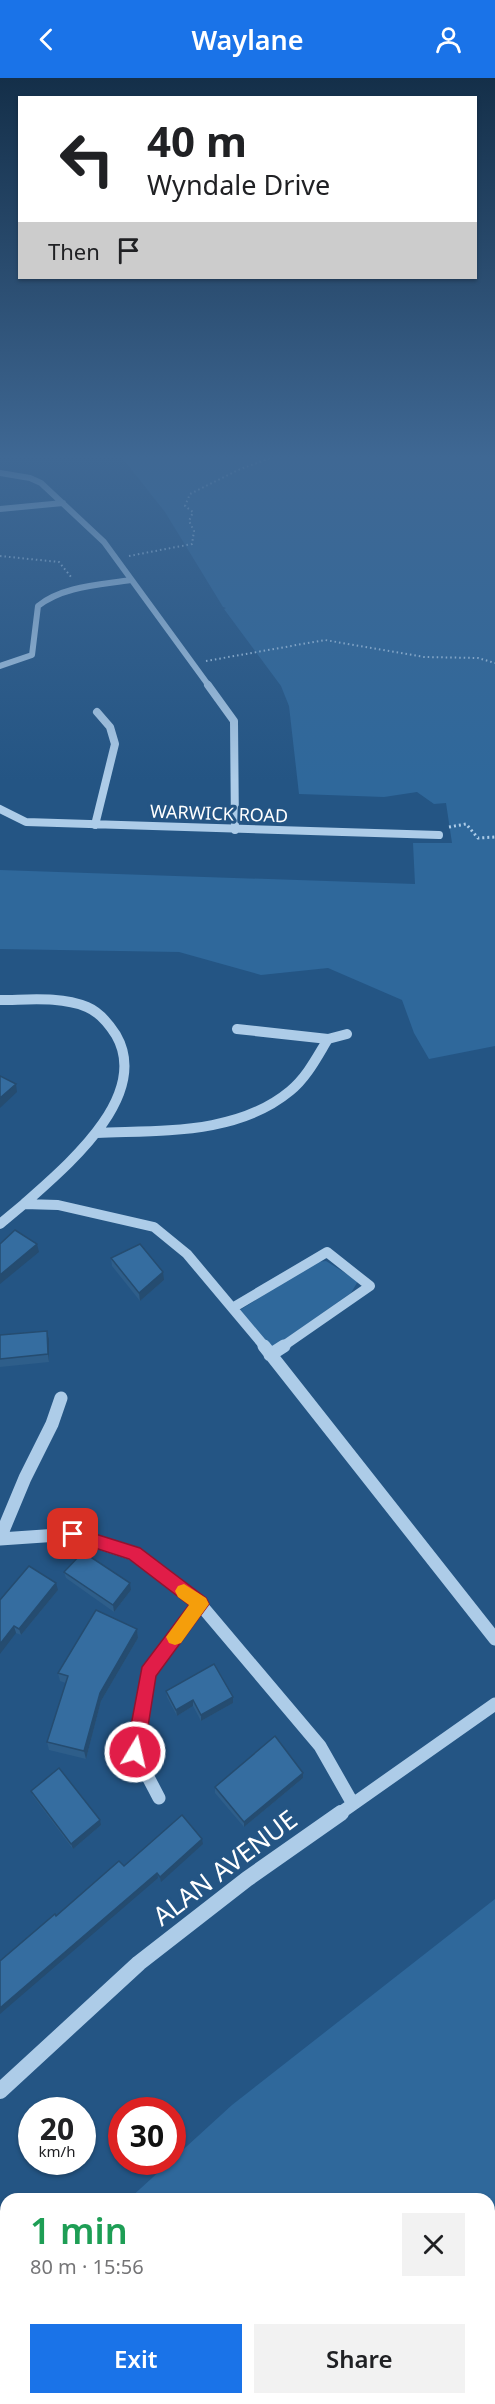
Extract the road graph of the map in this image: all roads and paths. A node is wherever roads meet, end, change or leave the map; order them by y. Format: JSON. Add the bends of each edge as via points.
{"nodes":[{"id":1,"x":60,"y":564,"type":"edge"},
{"id":2,"x":121,"y":564,"type":"edge"},
{"id":3,"x":131,"y":580,"type":"junction"},
{"id":4,"x":80,"y":590,"type":"junction"},
{"id":5,"x":194,"y":663,"type":"junction"},
{"id":6,"x":495,"y":663,"type":"edge"},
{"id":7,"x":0,"y":666,"type":"edge"},
{"id":8,"x":97,"y":712,"type":"dead end"},
{"id":9,"x":0,"y":809,"type":"edge"},
{"id":10,"x":96,"y":825,"type":"junction"},
{"id":11,"x":236,"y":830,"type":"junction"},
{"id":12,"x":439,"y":835,"type":"joint"},
{"id":13,"x":495,"y":837,"type":"edge"},
{"id":14,"x":0,"y":1000,"type":"edge"},
{"id":15,"x":237,"y":1029,"type":"dead end"},
{"id":16,"x":347,"y":1034,"type":"dead end"},
{"id":17,"x":328,"y":1039,"type":"junction"},
{"id":18,"x":97,"y":1133,"type":"junction"},
{"id":19,"x":24,"y":1204,"type":"junction"},
{"id":20,"x":0,"y":1224,"type":"edge"},
{"id":21,"x":234,"y":1307,"type":"junction"},
{"id":22,"x":270,"y":1355,"type":"junction"},
{"id":23,"x":61,"y":1398,"type":"dead end"},
{"id":24,"x":0,"y":1539,"type":"edge"},
{"id":25,"x":200,"y":1604,"type":"junction"},
{"id":26,"x":495,"y":1639,"type":"edge"},
{"id":27,"x":495,"y":1704,"type":"edge"},
{"id":28,"x":159,"y":1798,"type":"dead end"},
{"id":29,"x":353,"y":1804,"type":"junction"},
{"id":30,"x":0,"y":2091,"type":"edge"}],
"edges":[{"from":1,"to":4,"type":"path"},
{"from":2,"to":3,"type":"street"},
{"from":3,"to":4,"type":"street"},
{"from":3,"to":5,"type":"street"},
{"from":4,"to":7,"type":"street","via":[[42,602],[38,606],[32,655]]},
{"from":5,"to":6,"type":"path","via":[[325,640],[424,657],[478,658]]},
{"from":5,"to":11,"type":"street","via":[[234,721]]},
{"from":8,"to":10,"type":"street","via":[[110,727],[115,744]]},
{"from":9,"to":10,"type":"street","name":"WARWICK ROAD","via":[[26,822]]},
{"from":10,"to":11,"type":"street","name":"WARWICK ROAD"},
{"from":11,"to":12,"type":"street","name":"WARWICK ROAD"},
{"from":12,"to":13,"type":"path","via":[[450,826],[466,824],[478,838]]},
{"from":14,"to":18,"type":"street","via":[[66,1002],[102,1015],[120,1042],[125,1066],[113,1103]]},
{"from":15,"to":17,"type":"street"},
{"from":16,"to":17,"type":"street"},
{"from":17,"to":18,"type":"street","via":[[308,1073],[290,1092],[238,1119],[208,1126]]},
{"from":18,"to":19,"type":"street"},
{"from":19,"to":20,"type":"street"},
{"from":19,"to":21,"type":"street","via":[[58,1205],[154,1227],[187,1254]]},
{"from":21,"to":22,"type":"street"},
{"from":21,"to":22,"type":"street","via":[[327,1252],[370,1286]]},
{"from":22,"to":26,"type":"street"},
{"from":23,"to":24,"type":"street"},
{"from":24,"to":25,"type":"street","via":[[73,1534],[124,1550]]},
{"from":25,"to":28,"type":"street","via":[[148,1673],[135,1752]]},
{"from":25,"to":29,"type":"street","via":[[320,1746]]},
{"from":27,"to":29,"type":"street","name":"ALAN AVENUE"},
{"from":29,"to":30,"type":"street","name":"ALAN AVENUE","via":[[139,1963]]}]}
